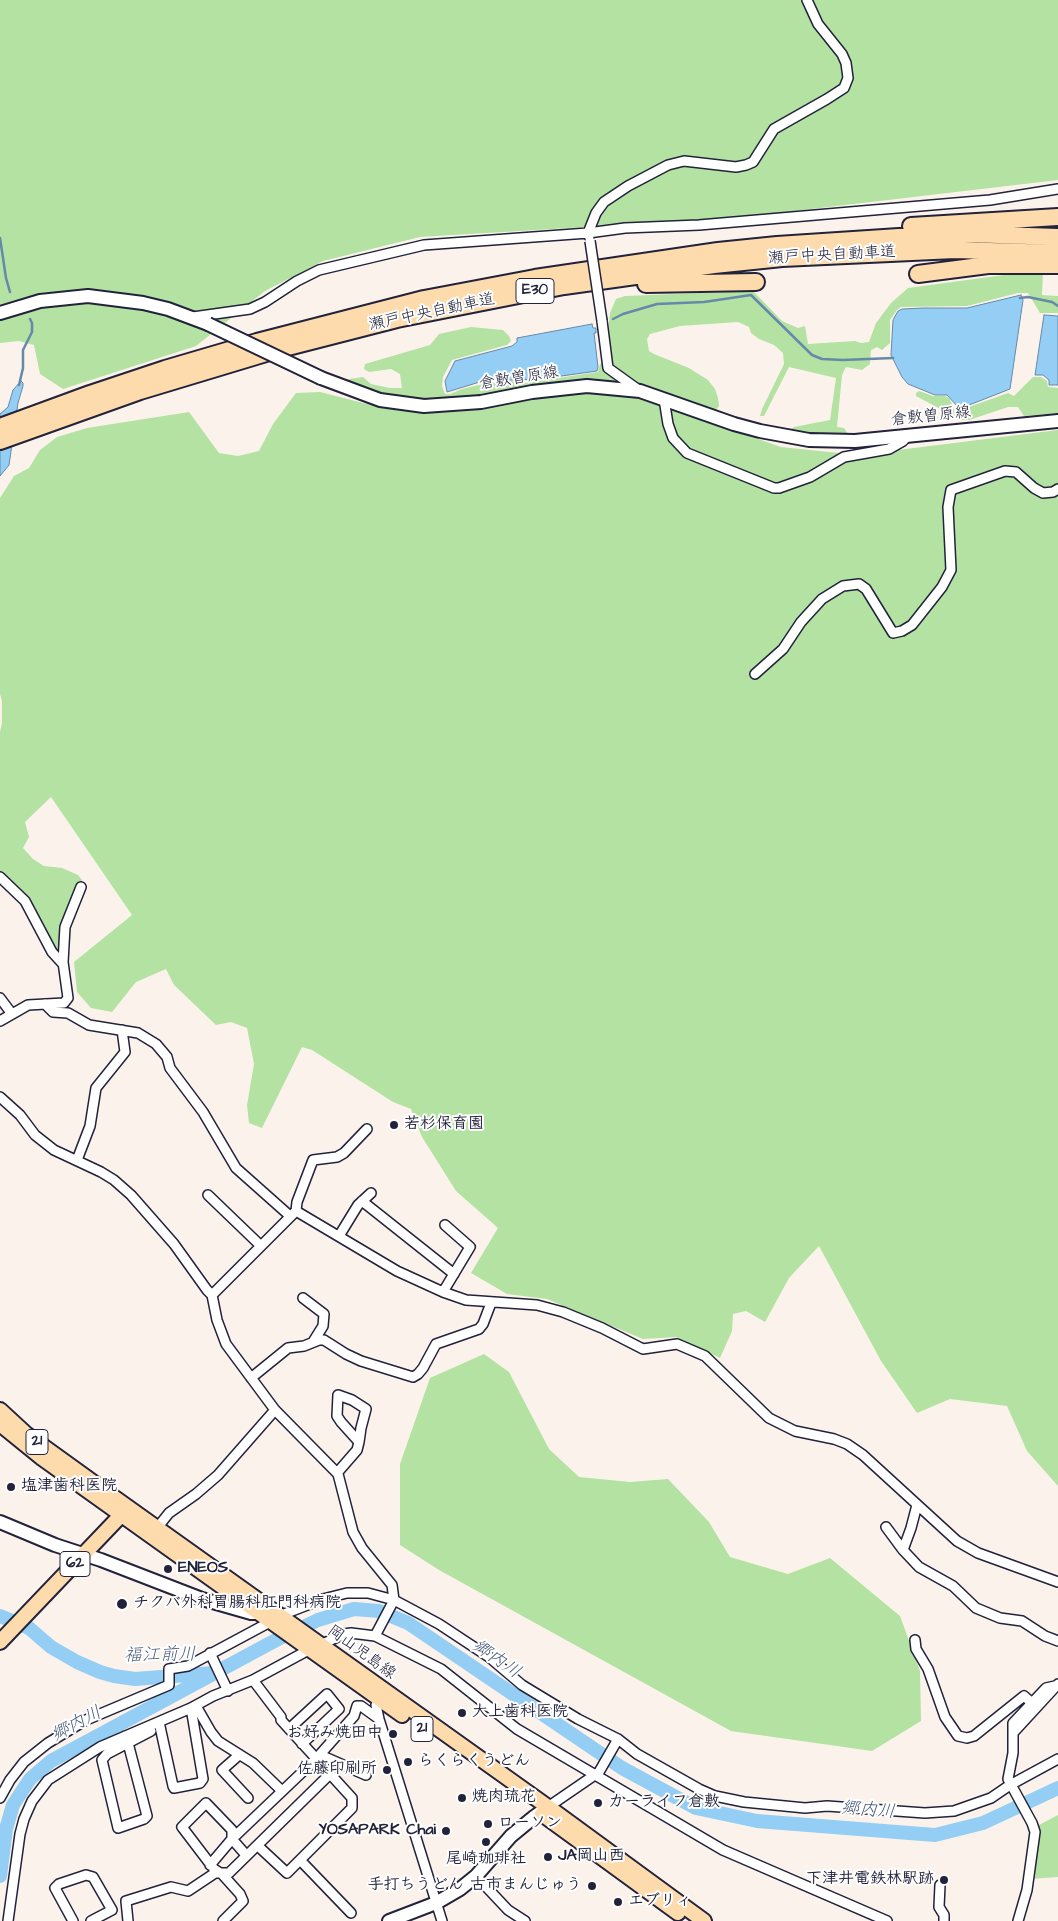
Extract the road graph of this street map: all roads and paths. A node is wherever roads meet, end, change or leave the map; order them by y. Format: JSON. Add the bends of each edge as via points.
{"nodes":[{"id":1,"x":807,"y":0,"type":"edge"},
{"id":2,"x":1058,"y":189,"type":"edge"},
{"id":3,"x":1058,"y":217,"type":"edge"},
{"id":4,"x":589,"y":237,"type":"junction"},
{"id":5,"x":1058,"y":237,"type":"edge"},
{"id":6,"x":778,"y":244,"type":"junction"},
{"id":7,"x":1058,"y":253,"type":"edge"},
{"id":8,"x":1058,"y":265,"type":"edge"},
{"id":9,"x":918,"y":274,"type":"dead end"},
{"id":10,"x":756,"y":282,"type":"dead end"},
{"id":11,"x":564,"y":286,"type":"junction"},
{"id":12,"x":0,"y":313,"type":"edge"},
{"id":13,"x":190,"y":318,"type":"junction"},
{"id":14,"x":640,"y":391,"type":"junction"},
{"id":15,"x":664,"y":399,"type":"junction"},
{"id":16,"x":1058,"y":421,"type":"edge"},
{"id":17,"x":29,"y":422,"type":"junction"},
{"id":18,"x":0,"y":427,"type":"edge"},
{"id":19,"x":908,"y":435,"type":"junction"},
{"id":20,"x":0,"y":441,"type":"edge"},
{"id":21,"x":1058,"y":489,"type":"edge"},
{"id":22,"x":755,"y":674,"type":"dead end"},
{"id":23,"x":0,"y":877,"type":"edge"},
{"id":24,"x":81,"y":887,"type":"dead end"},
{"id":25,"x":63,"y":964,"type":"junction"},
{"id":26,"x":0,"y":998,"type":"edge"},
{"id":27,"x":45,"y":1004,"type":"junction"},
{"id":28,"x":12,"y":1014,"type":"junction"},
{"id":29,"x":0,"y":1022,"type":"edge"},
{"id":30,"x":122,"y":1030,"type":"junction"},
{"id":31,"x":0,"y":1097,"type":"edge"},
{"id":32,"x":366,"y":1129,"type":"dead end"},
{"id":33,"x":77,"y":1160,"type":"junction"},
{"id":34,"x":372,"y":1193,"type":"dead end"},
{"id":35,"x":208,"y":1195,"type":"dead end"},
{"id":36,"x":362,"y":1201,"type":"junction"},
{"id":37,"x":293,"y":1213,"type":"junction"},
{"id":38,"x":445,"y":1225,"type":"dead end"},
{"id":39,"x":339,"y":1236,"type":"junction"},
{"id":40,"x":260,"y":1246,"type":"junction"},
{"id":41,"x":454,"y":1274,"type":"junction"},
{"id":42,"x":444,"y":1292,"type":"junction"},
{"id":43,"x":212,"y":1295,"type":"junction"},
{"id":44,"x":304,"y":1298,"type":"dead end"},
{"id":45,"x":491,"y":1303,"type":"junction"},
{"id":46,"x":312,"y":1342,"type":"junction"},
{"id":47,"x":251,"y":1378,"type":"junction"},
{"id":48,"x":0,"y":1410,"type":"edge"},
{"id":49,"x":275,"y":1410,"type":"junction"},
{"id":50,"x":0,"y":1424,"type":"edge"},
{"id":51,"x":359,"y":1442,"type":"junction"},
{"id":52,"x":337,"y":1473,"type":"junction"},
{"id":53,"x":917,"y":1505,"type":"junction"},
{"id":54,"x":125,"y":1512,"type":"junction"},
{"id":55,"x":0,"y":1522,"type":"edge"},
{"id":56,"x":886,"y":1527,"type":"dead end"},
{"id":57,"x":157,"y":1528,"type":"junction"},
{"id":58,"x":177,"y":1549,"type":"junction"},
{"id":59,"x":903,"y":1550,"type":"junction"},
{"id":60,"x":84,"y":1555,"type":"junction"},
{"id":61,"x":1058,"y":1582,"type":"edge"},
{"id":62,"x":218,"y":1585,"type":"junction"},
{"id":63,"x":202,"y":1599,"type":"junction"},
{"id":64,"x":393,"y":1601,"type":"junction"},
{"id":65,"x":258,"y":1613,"type":"junction"},
{"id":66,"x":276,"y":1621,"type":"junction"},
{"id":67,"x":375,"y":1636,"type":"junction"},
{"id":68,"x":915,"y":1640,"type":"dead end"},
{"id":69,"x":1058,"y":1641,"type":"edge"},
{"id":70,"x":0,"y":1642,"type":"edge"},
{"id":71,"x":313,"y":1646,"type":"junction"},
{"id":72,"x":211,"y":1654,"type":"junction"},
{"id":73,"x":253,"y":1680,"type":"junction"},
{"id":74,"x":1057,"y":1685,"type":"edge"},
{"id":75,"x":227,"y":1689,"type":"junction"},
{"id":76,"x":379,"y":1699,"type":"junction"},
{"id":77,"x":1032,"y":1703,"type":"junction"},
{"id":78,"x":193,"y":1709,"type":"junction"},
{"id":79,"x":379,"y":1719,"type":"junction"},
{"id":80,"x":160,"y":1724,"type":"junction"},
{"id":81,"x":424,"y":1725,"type":"junction"},
{"id":82,"x":289,"y":1729,"type":"junction"},
{"id":83,"x":1013,"y":1732,"type":"junction"},
{"id":84,"x":126,"y":1739,"type":"junction"},
{"id":85,"x":617,"y":1741,"type":"junction"},
{"id":86,"x":302,"y":1744,"type":"junction"},
{"id":87,"x":239,"y":1755,"type":"junction"},
{"id":88,"x":318,"y":1757,"type":"junction"},
{"id":89,"x":1058,"y":1759,"type":"edge"},
{"id":90,"x":597,"y":1773,"type":"junction"},
{"id":91,"x":330,"y":1774,"type":"junction"},
{"id":92,"x":366,"y":1775,"type":"dead end"},
{"id":93,"x":1011,"y":1786,"type":"junction"},
{"id":94,"x":282,"y":1791,"type":"junction"},
{"id":95,"x":0,"y":1798,"type":"edge"},
{"id":96,"x":248,"y":1798,"type":"dead end"},
{"id":97,"x":544,"y":1810,"type":"junction"},
{"id":98,"x":232,"y":1839,"type":"junction"},
{"id":99,"x":258,"y":1846,"type":"junction"},
{"id":100,"x":246,"y":1855,"type":"junction"},
{"id":101,"x":300,"y":1860,"type":"junction"},
{"id":102,"x":210,"y":1865,"type":"junction"},
{"id":103,"x":222,"y":1874,"type":"junction"},
{"id":104,"x":476,"y":1876,"type":"junction"},
{"id":105,"x":940,"y":1885,"type":"dead end"},
{"id":106,"x":436,"y":1903,"type":"junction"},
{"id":107,"x":351,"y":1913,"type":"dead end"},
{"id":108,"x":8,"y":1921,"type":"edge"},
{"id":109,"x":73,"y":1921,"type":"edge"},
{"id":110,"x":91,"y":1921,"type":"edge"},
{"id":111,"x":128,"y":1921,"type":"edge"},
{"id":112,"x":223,"y":1921,"type":"edge"},
{"id":113,"x":389,"y":1921,"type":"edge"},
{"id":114,"x":442,"y":1921,"type":"edge"},
{"id":115,"x":525,"y":1921,"type":"edge"},
{"id":116,"x":689,"y":1921,"type":"edge"},
{"id":117,"x":704,"y":1921,"type":"edge"},
{"id":118,"x":887,"y":1921,"type":"edge"},
{"id":119,"x":944,"y":1921,"type":"edge"},
{"id":120,"x":1018,"y":1921,"type":"edge"}],
"edges":[{"from":1,"to":4,"type":"street","via":[[818,24],[846,63],[848,78],[844,88],[774,129],[753,162],[746,166],[684,161],[668,165],[628,186],[604,202],[596,213]]},
{"from":2,"to":4,"type":"street","via":[[990,200],[699,225],[625,228]]},
{"from":3,"to":6,"type":"highway","via":[[889,228]]},
{"from":4,"to":13,"type":"street","via":[[424,245],[402,249],[319,270],[250,309]]},
{"from":4,"to":14,"type":"street","bridge":true,"via":[[608,368]]},
{"from":5,"to":6,"type":"highway","name":"瀬戸中央自動車道","number":"E30","via":[[968,234]]},
{"from":6,"to":17,"type":"highway","name":"瀬戸中央自動車道","number":"E30","via":[[608,266],[424,300],[256,342],[155,372]]},
{"from":7,"to":11,"type":"highway","name":"瀬戸中央自動車道","number":"E30","via":[[955,250],[782,258]]},
{"from":8,"to":9,"type":"highway","via":[[988,265]]},
{"from":10,"to":11,"type":"highway","via":[[666,282],[590,288]]},
{"from":11,"to":17,"type":"highway","name":"瀬戸中央自動車道","number":"E30","via":[[397,319],[276,350]]},
{"from":12,"to":13,"type":"street","name":"倉敷曽原線","via":[[40,301],[88,296],[143,303]]},
{"from":13,"to":14,"type":"street","name":"倉敷曽原線","bridge":true,"via":[[342,388],[380,400],[424,406],[481,402],[587,386]]},
{"from":14,"to":15,"type":"street","name":"倉敷曽原線"},
{"from":15,"to":19,"type":"street","name":"倉敷曽原線","via":[[752,429],[809,440],[855,441]]},
{"from":15,"to":19,"type":"street","via":[[673,438],[687,453],[774,488],[810,477],[844,457],[889,449]]},
{"from":16,"to":19,"type":"street","name":"倉敷曽原線"},
{"from":17,"to":18,"type":"highway","name":"瀬戸中央自動車道","number":"E30"},
{"from":17,"to":20,"type":"highway","name":"瀬戸中央自動車道","number":"E30"},
{"from":21,"to":22,"type":"street","via":[[1043,493],[1016,472],[1005,471],[951,490],[948,507],[951,570],[912,625],[893,633],[866,589],[859,584],[844,586],[822,599],[783,649]]},
{"from":23,"to":25,"type":"street","via":[[25,901],[52,952]]},
{"from":24,"to":25,"type":"street","via":[[65,928]]},
{"from":25,"to":27,"type":"street","via":[[68,998],[64,1003]]},
{"from":26,"to":28,"type":"street"},
{"from":27,"to":28,"type":"street","via":[[28,1005]]},
{"from":27,"to":30,"type":"street","via":[[53,1012],[68,1014],[89,1024]]},
{"from":28,"to":29,"type":"street"},
{"from":30,"to":33,"type":"street","via":[[125,1052],[96,1088],[90,1126]]},
{"from":30,"to":37,"type":"street","via":[[138,1033],[156,1044],[203,1112],[236,1168]]},
{"from":31,"to":33,"type":"street","via":[[20,1115],[35,1135],[54,1150]]},
{"from":32,"to":37,"type":"street","via":[[344,1153],[313,1160]]},
{"from":33,"to":43,"type":"street","via":[[114,1180],[131,1195],[174,1244]]},
{"from":34,"to":36,"type":"street"},
{"from":35,"to":40,"type":"street"},
{"from":36,"to":39,"type":"street"},
{"from":36,"to":41,"type":"street"},
{"from":37,"to":39,"type":"street"},
{"from":37,"to":40,"type":"street"},
{"from":38,"to":41,"type":"street","via":[[470,1247]]},
{"from":39,"to":42,"type":"street","via":[[397,1271]]},
{"from":40,"to":43,"type":"street"},
{"from":41,"to":42,"type":"street"},
{"from":42,"to":45,"type":"street","via":[[466,1300]]},
{"from":43,"to":47,"type":"street","via":[[226,1344]]},
{"from":44,"to":46,"type":"street","via":[[324,1314],[323,1326]]},
{"from":45,"to":46,"type":"street","via":[[479,1328],[436,1344],[423,1368],[413,1377],[361,1361],[324,1340]]},
{"from":45,"to":53,"type":"street","via":[[537,1305],[602,1328],[643,1349],[677,1344],[705,1356],[770,1418],[795,1431],[846,1444],[863,1455]]},
{"from":46,"to":47,"type":"street","via":[[288,1348]]},
{"from":47,"to":49,"type":"street"},
{"from":48,"to":54,"type":"main road","name":"岡山児島線","number":"21"},
{"from":49,"to":52,"type":"street"},
{"from":49,"to":57,"type":"street","via":[[218,1475],[169,1513]]},
{"from":50,"to":54,"type":"main road","name":"岡山児島線","number":"21","via":[[42,1458]]},
{"from":51,"to":51,"type":"street","via":[[337,1416],[338,1395],[366,1409]]},
{"from":51,"to":52,"type":"street"},
{"from":52,"to":64,"type":"street","via":[[353,1532],[392,1585]]},
{"from":53,"to":59,"type":"street"},
{"from":53,"to":61,"type":"street","via":[[968,1548]]},
{"from":54,"to":57,"type":"main road","name":"岡山児島線","number":"21"},
{"from":54,"to":58,"type":"main road","name":"岡山児島線","number":"21"},
{"from":54,"to":60,"type":"main road","number":"62"},
{"from":55,"to":60,"type":"street"},
{"from":56,"to":59,"type":"street"},
{"from":57,"to":58,"type":"main road","name":"岡山児島線","number":"21"},
{"from":58,"to":62,"type":"main road","name":"岡山児島線","number":"21"},
{"from":58,"to":66,"type":"main road","name":"岡山児島線","number":"21"},
{"from":59,"to":69,"type":"street","via":[[919,1568],[953,1586],[976,1608],[1000,1618],[1022,1620]]},
{"from":60,"to":63,"type":"street"},
{"from":60,"to":70,"type":"main road","number":"62"},
{"from":62,"to":63,"type":"street","via":[[216,1593]]},
{"from":62,"to":65,"type":"main road","name":"岡山児島線","number":"21"},
{"from":63,"to":65,"type":"street"},
{"from":64,"to":66,"type":"street","via":[[368,1593],[347,1593],[322,1599]]},
{"from":64,"to":67,"type":"street"},
{"from":64,"to":85,"type":"street","via":[[439,1624],[489,1657],[522,1684]]},
{"from":65,"to":66,"type":"main road","name":"岡山児島線","number":"21"},
{"from":66,"to":71,"type":"main road","name":"岡山児島線","number":"21"},
{"from":66,"to":72,"type":"street"},
{"from":67,"to":71,"type":"street","via":[[352,1633]]},
{"from":67,"to":90,"type":"street","via":[[440,1669],[517,1729]]},
{"from":68,"to":77,"type":"street","via":[[945,1717],[958,1736],[974,1736],[1024,1696]]},
{"from":71,"to":73,"type":"street"},
{"from":71,"to":76,"type":"main road","name":"岡山児島線","number":"21"},
{"from":71,"to":81,"type":"main road","name":"岡山児島線","number":"21"},
{"from":72,"to":75,"type":"street"},
{"from":72,"to":95,"type":"street","via":[[188,1666],[169,1669],[169,1685],[86,1720],[48,1743],[24,1762]]},
{"from":73,"to":75,"type":"street"},
{"from":73,"to":82,"type":"street"},
{"from":74,"to":77,"type":"street","via":[[1046,1688]]},
{"from":74,"to":83,"type":"street"},
{"from":75,"to":78,"type":"street"},
{"from":76,"to":79,"type":"street","via":[[376,1705]]},
{"from":76,"to":81,"type":"main road","name":"岡山児島線","number":"21"},
{"from":77,"to":83,"type":"street","via":[[1013,1723]]},
{"from":78,"to":80,"type":"street"},
{"from":78,"to":80,"type":"street","via":[[203,1779],[200,1783],[174,1788]]},
{"from":78,"to":87,"type":"street","via":[[218,1741]]},
{"from":79,"to":88,"type":"street","via":[[357,1706],[354,1716]]},
{"from":79,"to":106,"type":"street"},
{"from":80,"to":84,"type":"street"},
{"from":81,"to":97,"type":"main road","name":"岡山児島線","number":"21"},
{"from":82,"to":86,"type":"street"},
{"from":82,"to":86,"type":"street","via":[[326,1694],[339,1709]]},
{"from":83,"to":93,"type":"street","via":[[1008,1779]]},
{"from":84,"to":84,"type":"street","via":[[147,1816],[118,1828],[102,1760]]},
{"from":84,"to":108,"type":"street","via":[[100,1747],[64,1768],[48,1780],[32,1801],[20,1834]]},
{"from":85,"to":90,"type":"street"},
{"from":85,"to":93,"type":"street","via":[[699,1789],[744,1802],[925,1814],[954,1811],[991,1798]]},
{"from":86,"to":88,"type":"street"},
{"from":87,"to":94,"type":"street","via":[[253,1763]]},
{"from":87,"to":96,"type":"street","via":[[222,1770]]},
{"from":88,"to":91,"type":"street"},
{"from":88,"to":92,"type":"street"},
{"from":88,"to":94,"type":"street"},
{"from":89,"to":93,"type":"street"},
{"from":90,"to":97,"type":"street"},
{"from":90,"to":118,"type":"street","via":[[723,1850]]},
{"from":91,"to":99,"type":"street"},
{"from":91,"to":101,"type":"street","via":[[352,1798],[352,1808]]},
{"from":93,"to":120,"type":"street","via":[[1035,1832]]},
{"from":94,"to":98,"type":"street"},
{"from":97,"to":104,"type":"street","via":[[511,1836]]},
{"from":97,"to":116,"type":"main road","name":"岡山児島線","number":"21"},
{"from":97,"to":117,"type":"main road","name":"岡山児島線","number":"21"},
{"from":98,"to":100,"type":"street"},
{"from":98,"to":102,"type":"street"},
{"from":98,"to":102,"type":"street","via":[[232,1830],[206,1803],[182,1827]]},
{"from":99,"to":100,"type":"street"},
{"from":99,"to":101,"type":"street","via":[[287,1873]]},
{"from":100,"to":103,"type":"street","via":[[229,1873]]},
{"from":101,"to":107,"type":"street"},
{"from":102,"to":103,"type":"street"},
{"from":103,"to":111,"type":"street","via":[[215,1873],[188,1891],[171,1887],[126,1901]]},
{"from":103,"to":112,"type":"street","via":[[240,1894],[242,1901]]},
{"from":104,"to":106,"type":"street"},
{"from":104,"to":115,"type":"street","via":[[508,1910]]},
{"from":105,"to":119,"type":"street","via":[[939,1908]]},
{"from":106,"to":113,"type":"street"},
{"from":106,"to":114,"type":"street"},
{"from":109,"to":110,"type":"street","via":[[55,1888],[86,1875],[93,1877],[112,1910]]}]}
